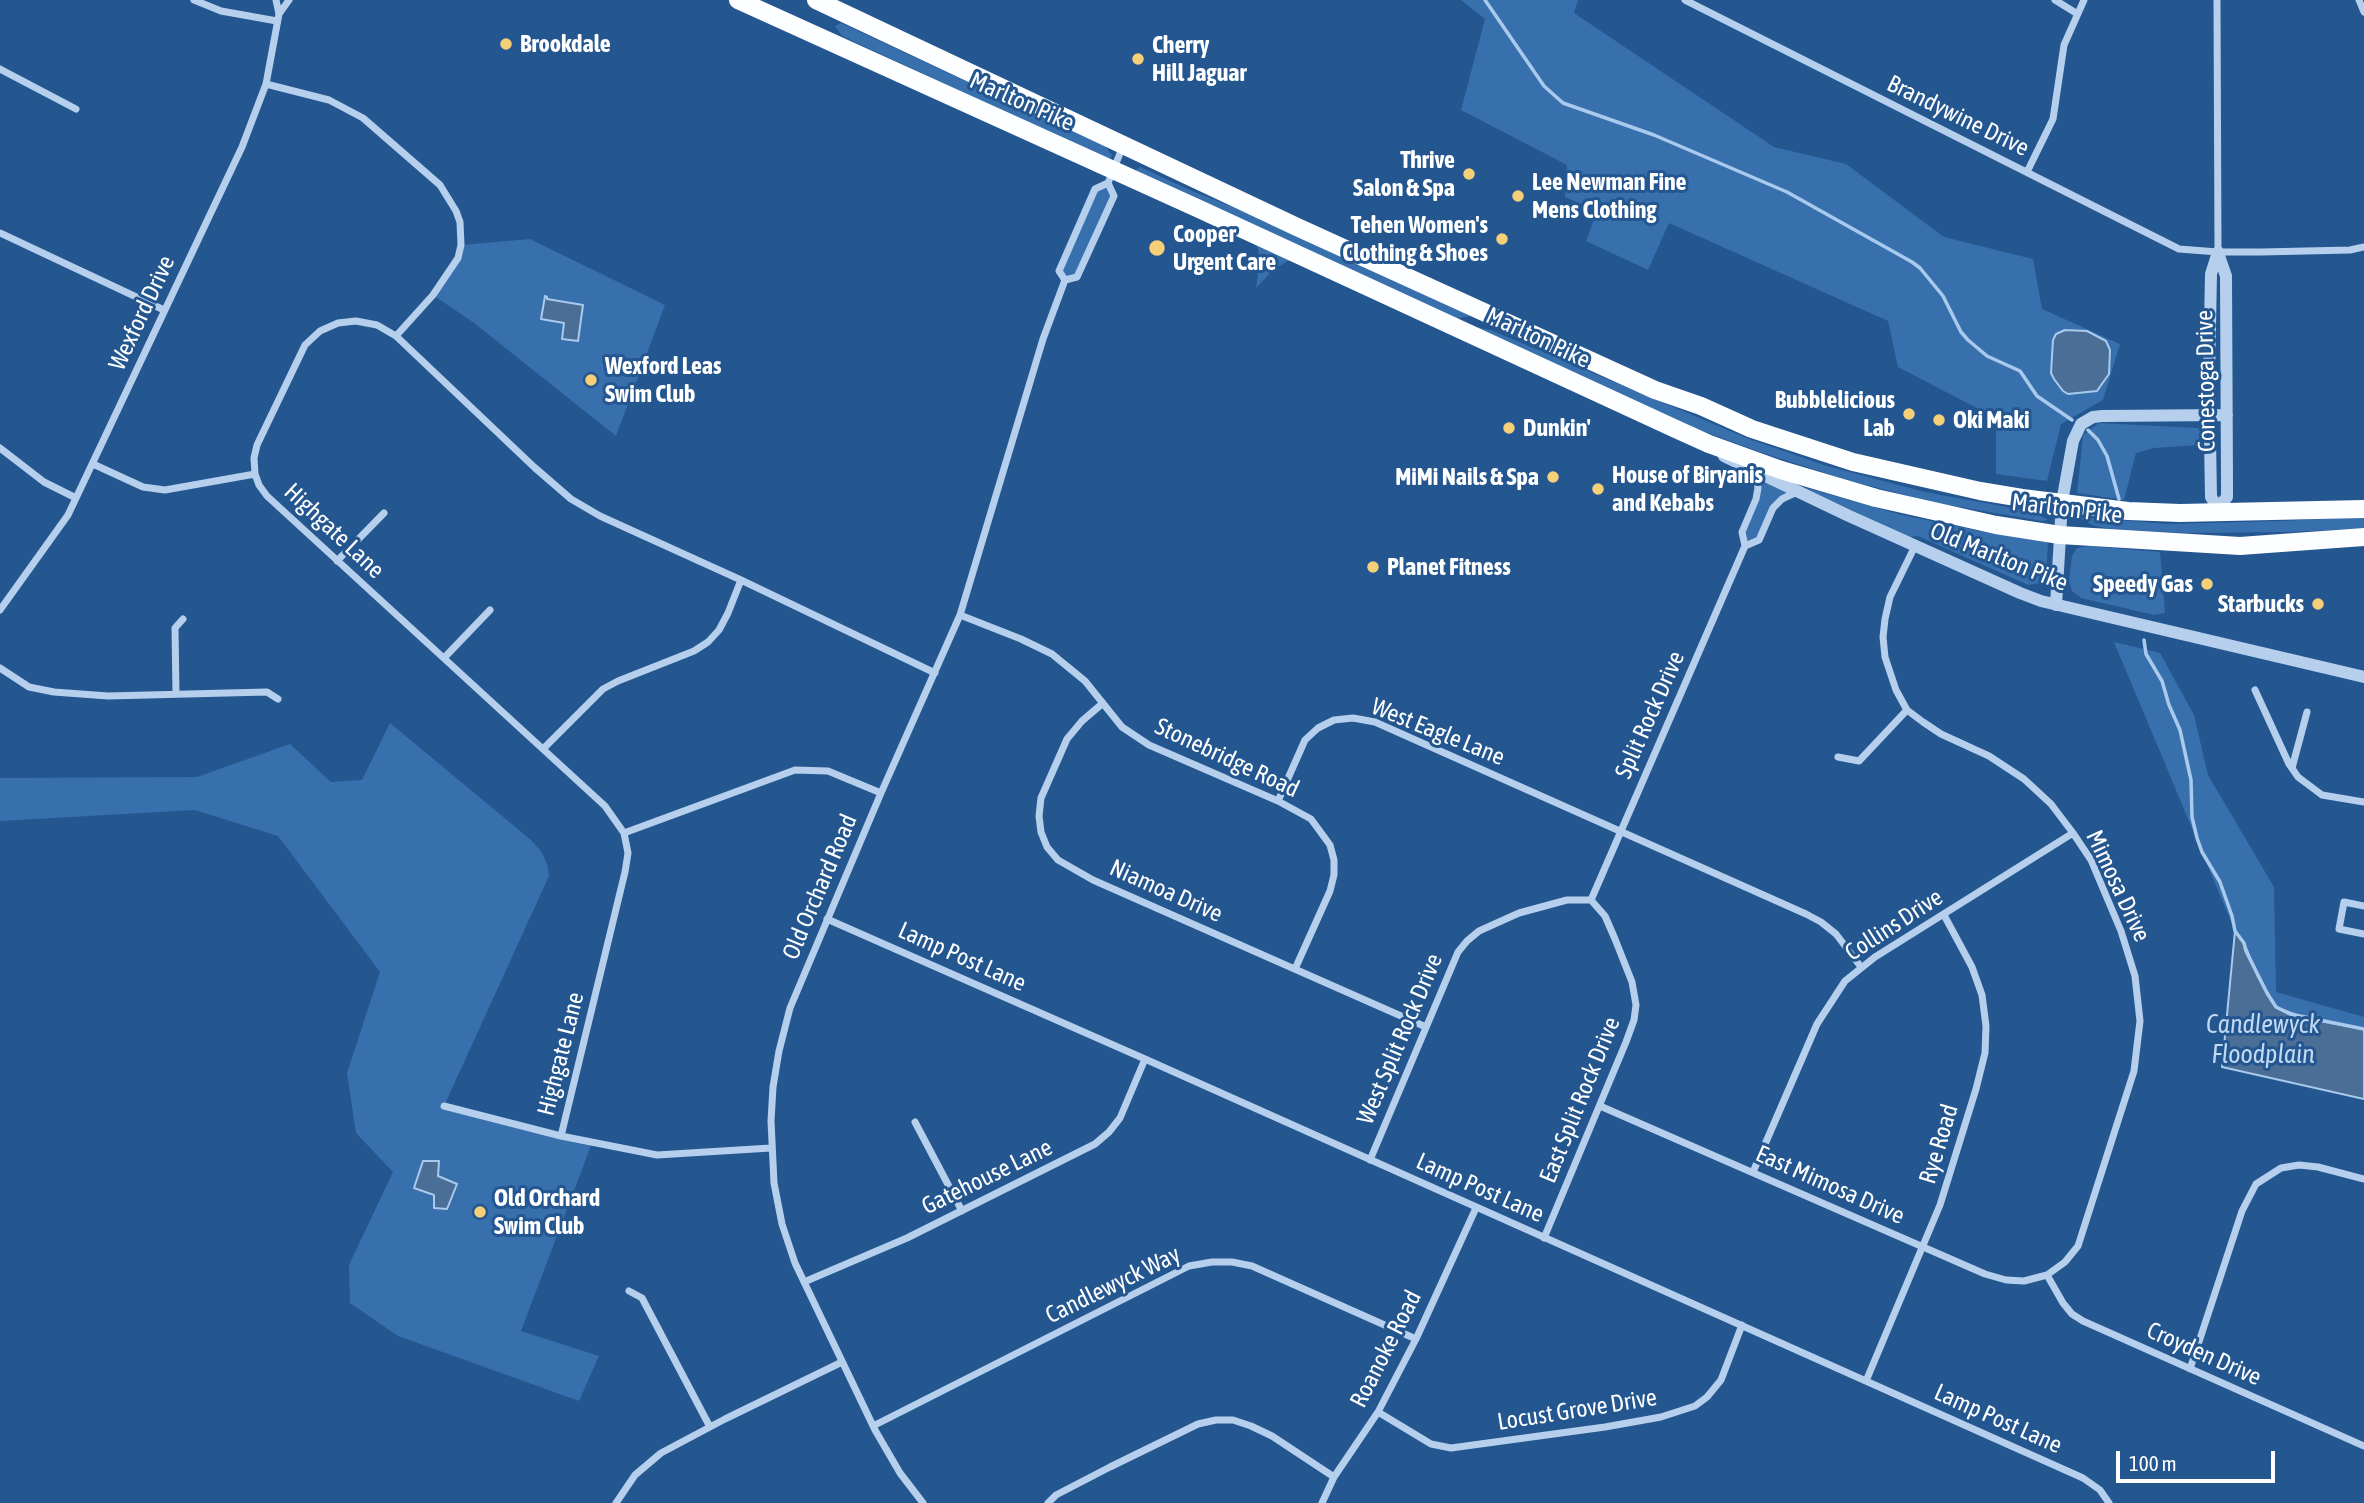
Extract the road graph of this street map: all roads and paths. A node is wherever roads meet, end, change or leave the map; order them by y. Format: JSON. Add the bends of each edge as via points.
{"nodes":[{"id":1,"x":194,"y":0,"type":"edge"},
{"id":2,"x":276,"y":0,"type":"edge"},
{"id":3,"x":289,"y":0,"type":"edge"},
{"id":4,"x":738,"y":0,"type":"edge"},
{"id":5,"x":816,"y":0,"type":"edge"},
{"id":6,"x":1685,"y":0,"type":"edge"},
{"id":7,"x":2055,"y":0,"type":"edge"},
{"id":8,"x":2084,"y":0,"type":"edge"},
{"id":9,"x":2217,"y":0,"type":"edge"},
{"id":10,"x":2359,"y":0,"type":"edge"},
{"id":11,"x":2364,"y":12,"type":"edge"},
{"id":12,"x":2077,"y":13,"type":"junction"},
{"id":13,"x":278,"y":18,"type":"junction"},
{"id":14,"x":0,"y":69,"type":"edge"},
{"id":15,"x":266,"y":84,"type":"junction"},
{"id":16,"x":76,"y":109,"type":"dead end"},
{"id":17,"x":1123,"y":146,"type":"junction"},
{"id":18,"x":2027,"y":173,"type":"junction"},
{"id":19,"x":1111,"y":176,"type":"junction"},
{"id":20,"x":0,"y":233,"type":"edge"},
{"id":21,"x":2364,"y":247,"type":"edge"},
{"id":22,"x":2218,"y":252,"type":"junction"},
{"id":23,"x":1065,"y":280,"type":"junction"},
{"id":24,"x":164,"y":310,"type":"junction"},
{"id":25,"x":1508,"y":323,"type":"junction"},
{"id":26,"x":1450,"y":324,"type":"junction"},
{"id":27,"x":396,"y":336,"type":"junction"},
{"id":28,"x":2210,"y":414,"type":"junction"},
{"id":29,"x":2227,"y":415,"type":"junction"},
{"id":30,"x":1678,"y":430,"type":"junction"},
{"id":31,"x":1,"y":449,"type":"edge"},
{"id":32,"x":93,"y":464,"type":"junction"},
{"id":33,"x":1755,"y":472,"type":"junction"},
{"id":34,"x":255,"y":474,"type":"junction"},
{"id":35,"x":1797,"y":492,"type":"junction"},
{"id":36,"x":76,"y":498,"type":"junction"},
{"id":37,"x":2062,"y":502,"type":"junction"},
{"id":38,"x":2364,"y":509,"type":"edge"},
{"id":39,"x":2218,"y":511,"type":"junction"},
{"id":40,"x":384,"y":513,"type":"dead end"},
{"id":41,"x":2060,"y":535,"type":"junction"},
{"id":42,"x":2364,"y":537,"type":"edge"},
{"id":43,"x":1745,"y":546,"type":"junction"},
{"id":44,"x":1915,"y":546,"type":"junction"},
{"id":45,"x":337,"y":561,"type":"junction"},
{"id":46,"x":741,"y":580,"type":"junction"},
{"id":47,"x":2056,"y":605,"type":"junction"},
{"id":48,"x":0,"y":610,"type":"edge"},
{"id":49,"x":490,"y":610,"type":"dead end"},
{"id":50,"x":960,"y":615,"type":"junction"},
{"id":51,"x":183,"y":619,"type":"dead end"},
{"id":52,"x":444,"y":658,"type":"junction"},
{"id":53,"x":0,"y":668,"type":"edge"},
{"id":54,"x":935,"y":673,"type":"junction"},
{"id":55,"x":2364,"y":677,"type":"edge"},
{"id":56,"x":2255,"y":690,"type":"dead end"},
{"id":57,"x":176,"y":694,"type":"junction"},
{"id":58,"x":278,"y":699,"type":"dead end"},
{"id":59,"x":1103,"y":704,"type":"junction"},
{"id":60,"x":1907,"y":710,"type":"junction"},
{"id":61,"x":2307,"y":712,"type":"dead end"},
{"id":62,"x":543,"y":749,"type":"junction"},
{"id":63,"x":1838,"y":757,"type":"dead end"},
{"id":64,"x":2292,"y":768,"type":"junction"},
{"id":65,"x":881,"y":793,"type":"junction"},
{"id":66,"x":1278,"y":801,"type":"junction"},
{"id":67,"x":2364,"y":802,"type":"edge"},
{"id":68,"x":1620,"y":831,"type":"junction"},
{"id":69,"x":624,"y":833,"type":"junction"},
{"id":70,"x":2073,"y":833,"type":"junction"},
{"id":71,"x":1591,"y":900,"type":"junction"},
{"id":72,"x":2364,"y":906,"type":"edge"},
{"id":73,"x":1944,"y":915,"type":"junction"},
{"id":74,"x":827,"y":919,"type":"junction"},
{"id":75,"x":2364,"y":934,"type":"edge"},
{"id":76,"x":1861,"y":967,"type":"junction"},
{"id":77,"x":1294,"y":969,"type":"junction"},
{"id":78,"x":1426,"y":1027,"type":"junction"},
{"id":79,"x":1145,"y":1059,"type":"junction"},
{"id":80,"x":1600,"y":1106,"type":"junction"},
{"id":81,"x":444,"y":1107,"type":"dead end"},
{"id":82,"x":915,"y":1122,"type":"dead end"},
{"id":83,"x":561,"y":1136,"type":"junction"},
{"id":84,"x":771,"y":1148,"type":"junction"},
{"id":85,"x":1370,"y":1160,"type":"junction"},
{"id":86,"x":1753,"y":1172,"type":"junction"},
{"id":87,"x":2364,"y":1180,"type":"edge"},
{"id":88,"x":1476,"y":1208,"type":"junction"},
{"id":89,"x":962,"y":1211,"type":"junction"},
{"id":90,"x":1544,"y":1238,"type":"junction"},
{"id":91,"x":1922,"y":1248,"type":"junction"},
{"id":92,"x":2047,"y":1275,"type":"junction"},
{"id":93,"x":804,"y":1282,"type":"junction"},
{"id":94,"x":629,"y":1291,"type":"dead end"},
{"id":95,"x":1742,"y":1325,"type":"junction"},
{"id":96,"x":1416,"y":1339,"type":"junction"},
{"id":97,"x":842,"y":1362,"type":"junction"},
{"id":98,"x":2190,"y":1369,"type":"junction"},
{"id":99,"x":1867,"y":1381,"type":"junction"},
{"id":100,"x":1378,"y":1412,"type":"junction"},
{"id":101,"x":873,"y":1426,"type":"junction"},
{"id":102,"x":710,"y":1427,"type":"junction"},
{"id":103,"x":2364,"y":1446,"type":"edge"},
{"id":104,"x":1334,"y":1478,"type":"junction"},
{"id":105,"x":616,"y":1503,"type":"edge"},
{"id":106,"x":923,"y":1503,"type":"edge"},
{"id":107,"x":1048,"y":1503,"type":"edge"},
{"id":108,"x":1322,"y":1503,"type":"edge"},
{"id":109,"x":2109,"y":1503,"type":"edge"}],
"edges":[{"from":1,"to":13,"type":"street","via":[[221,11]]},
{"from":2,"to":13,"type":"street","name":"Wexford Drive"},
{"from":3,"to":13,"type":"street","name":"Wexford Drive"},
{"from":4,"to":19,"type":"highway","name":"Marlton Pike"},
{"from":5,"to":17,"type":"highway","name":"Marlton Pike"},
{"from":6,"to":18,"type":"street","name":"Brandywine Drive"},
{"from":7,"to":12,"type":"street"},
{"from":8,"to":12,"type":"street"},
{"from":9,"to":22,"type":"street","name":"Conestoga Drive"},
{"from":10,"to":11,"type":"street"},
{"from":12,"to":18,"type":"street","via":[[2061,58],[2053,119]]},
{"from":13,"to":15,"type":"street","name":"Wexford Drive"},
{"from":14,"to":16,"type":"street"},
{"from":15,"to":24,"type":"street","name":"Wexford Drive","via":[[242,148]]},
{"from":15,"to":27,"type":"street","via":[[330,100],[363,118],[440,185],[456,211],[461,245],[458,258]]},
{"from":17,"to":19,"type":"street","name":"Old Orchard Road"},
{"from":17,"to":25,"type":"highway","name":"Marlton Pike"},
{"from":18,"to":22,"type":"street","name":"Brandywine Drive","via":[[2167,244]]},
{"from":19,"to":23,"type":"street","name":"Old Orchard Road","via":[[1095,188],[1059,271]]},
{"from":19,"to":23,"type":"street","name":"Old Orchard Road","via":[[1114,196],[1077,277]]},
{"from":19,"to":26,"type":"highway","name":"Marlton Pike"},
{"from":20,"to":24,"type":"street"},
{"from":21,"to":22,"type":"street","name":"Brandywine Drive"},
{"from":22,"to":28,"type":"street","name":"Conestoga Drive","via":[[2211,274]]},
{"from":22,"to":29,"type":"street","name":"Conestoga Drive","via":[[2226,276]]},
{"from":23,"to":50,"type":"street","name":"Old Orchard Road"},
{"from":24,"to":32,"type":"street","name":"Wexford Drive"},
{"from":25,"to":26,"type":"highway","via":[[1480,317]]},
{"from":25,"to":37,"type":"highway","name":"Marlton Pike","via":[[1752,429],[1853,462],[1980,491]]},
{"from":26,"to":30,"type":"highway","name":"Marlton Pike"},
{"from":27,"to":34,"type":"street","name":"Highgate Lane","via":[[377,325],[356,321],[320,331],[304,345],[257,445]]},
{"from":27,"to":46,"type":"street","name":"Highgate Lane","via":[[571,499]]},
{"from":28,"to":29,"type":"street"},
{"from":28,"to":37,"type":"street","via":[[2102,415],[2087,420],[2075,434]]},
{"from":28,"to":39,"type":"street","name":"Conestoga Drive","via":[[2211,497]]},
{"from":29,"to":39,"type":"street","name":"Conestoga Drive","via":[[2227,497]]},
{"from":30,"to":33,"type":"street","name":"Old Marlton Pike"},
{"from":30,"to":41,"type":"highway","name":"Marlton Pike","via":[[1781,470],[1876,498]]},
{"from":31,"to":36,"type":"street","via":[[44,482]]},
{"from":32,"to":34,"type":"street","via":[[143,487],[165,490]]},
{"from":32,"to":36,"type":"street","name":"Wexford Drive"},
{"from":33,"to":35,"type":"street","name":"Old Marlton Pike"},
{"from":33,"to":43,"type":"street","name":"Split Rock Drive","via":[[1758,488],[1742,532]]},
{"from":34,"to":45,"type":"street","name":"Highgate Lane","via":[[267,496]]},
{"from":35,"to":43,"type":"street","name":"Split Rock Drive","via":[[1773,508],[1759,540]]},
{"from":35,"to":44,"type":"street","name":"Old Marlton Pike"},
{"from":36,"to":48,"type":"street","name":"Wexford Drive"},
{"from":37,"to":39,"type":"highway","name":"Marlton Pike","via":[[2128,511]]},
{"from":37,"to":41,"type":"street"},
{"from":38,"to":39,"type":"highway","name":"Marlton Pike"},
{"from":40,"to":45,"type":"street"},
{"from":41,"to":42,"type":"highway","name":"Marlton Pike","via":[[2240,546]]},
{"from":41,"to":47,"type":"street"},
{"from":43,"to":68,"type":"street","name":"Split Rock Drive"},
{"from":44,"to":47,"type":"street","name":"Old Marlton Pike"},
{"from":44,"to":60,"type":"street","name":"Mimosa Drive","via":[[1890,597],[1883,637],[1889,673]]},
{"from":45,"to":52,"type":"street","name":"Highgate Lane"},
{"from":46,"to":54,"type":"street","name":"Highgate Lane"},
{"from":46,"to":62,"type":"street","via":[[719,630],[708,642],[603,689]]},
{"from":47,"to":55,"type":"street","name":"Old Marlton Pike"},
{"from":49,"to":52,"type":"street"},
{"from":50,"to":54,"type":"street","name":"Old Orchard Road"},
{"from":50,"to":59,"type":"street","name":"Stonebridge Road","via":[[1052,654],[1085,681]]},
{"from":51,"to":57,"type":"street","via":[[175,628]]},
{"from":52,"to":62,"type":"street","name":"Highgate Lane"},
{"from":53,"to":57,"type":"street","via":[[30,687],[54,692]]},
{"from":54,"to":65,"type":"street","name":"Old Orchard Road"},
{"from":56,"to":64,"type":"street"},
{"from":57,"to":58,"type":"street","via":[[267,692]]},
{"from":59,"to":66,"type":"street","name":"Stonebridge Road","via":[[1122,727],[1149,745]]},
{"from":59,"to":77,"type":"street","name":"Niamoa Drive","via":[[1067,739],[1041,798],[1039,816],[1047,847],[1073,870]]},
{"from":60,"to":63,"type":"street","via":[[1859,761]]},
{"from":60,"to":70,"type":"street","name":"Mimosa Drive","via":[[2024,779]]},
{"from":61,"to":64,"type":"street"},
{"from":62,"to":69,"type":"street","name":"Highgate Lane","via":[[605,806]]},
{"from":64,"to":67,"type":"street","via":[[2322,795]]},
{"from":65,"to":69,"type":"street","via":[[828,771],[795,770]]},
{"from":65,"to":74,"type":"street","name":"Old Orchard Road"},
{"from":66,"to":68,"type":"street","name":"West Eagle Lane","via":[[1305,740],[1334,720],[1353,718],[1375,722]]},
{"from":66,"to":77,"type":"street","name":"Stonebridge Road","via":[[1311,819],[1330,845],[1334,860],[1330,891]]},
{"from":68,"to":71,"type":"street","name":"Split Rock Drive"},
{"from":68,"to":76,"type":"street","name":"West Eagle Lane","via":[[1821,922]]},
{"from":69,"to":83,"type":"street","name":"Highgate Lane","via":[[625,872]]},
{"from":70,"to":73,"type":"street","name":"Collins Drive"},
{"from":70,"to":92,"type":"street","name":"Mimosa Drive","via":[[2091,860],[2129,955],[2138,996],[2139,1040],[2134,1071],[2078,1246]]},
{"from":71,"to":78,"type":"street","name":"West Split Rock Drive","via":[[1567,900],[1520,913],[1467,940]]},
{"from":71,"to":80,"type":"street","name":"East Split Rock Drive","via":[[1605,916],[1615,939],[1636,1005]]},
{"from":72,"to":75,"type":"street","via":[[2344,902],[2339,929]]},
{"from":73,"to":76,"type":"street","name":"Collins Drive"},
{"from":73,"to":91,"type":"street","name":"Rye Road","via":[[1982,995],[1985,1053],[1940,1205]]},
{"from":74,"to":79,"type":"street","name":"Lamp Post Lane"},
{"from":74,"to":84,"type":"street","name":"Old Orchard Road","via":[[783,1034],[771,1104]]},
{"from":76,"to":86,"type":"street","name":"Collins Drive","via":[[1845,981],[1817,1024]]},
{"from":77,"to":78,"type":"street","name":"Niamoa Drive"},
{"from":78,"to":85,"type":"street","name":"West Split Rock Drive"},
{"from":79,"to":85,"type":"street","name":"Lamp Post Lane"},
{"from":79,"to":89,"type":"street","name":"Gatehouse Lane","via":[[1120,1118],[1095,1144]]},
{"from":80,"to":86,"type":"street","name":"East Mimosa Drive"},
{"from":80,"to":90,"type":"street","name":"East Split Rock Drive"},
{"from":81,"to":83,"type":"street"},
{"from":82,"to":89,"type":"street"},
{"from":83,"to":84,"type":"street","via":[[657,1155]]},
{"from":84,"to":93,"type":"street","name":"Old Orchard Road","via":[[777,1204]]},
{"from":85,"to":88,"type":"street","name":"Lamp Post Lane"},
{"from":86,"to":91,"type":"street","name":"East Mimosa Drive"},
{"from":87,"to":98,"type":"street","via":[[2299,1165],[2281,1168],[2256,1184],[2242,1211]]},
{"from":88,"to":90,"type":"street","name":"Lamp Post Lane"},
{"from":88,"to":96,"type":"street","name":"Roanoke Road"},
{"from":89,"to":93,"type":"street","name":"Gatehouse Lane"},
{"from":90,"to":95,"type":"street","name":"Lamp Post Lane"},
{"from":91,"to":92,"type":"street","name":"East Mimosa Drive","via":[[2006,1280]]},
{"from":91,"to":99,"type":"street","name":"Rye Road"},
{"from":92,"to":98,"type":"street","name":"Croyden Drive","via":[[2072,1314]]},
{"from":93,"to":97,"type":"street","name":"Old Orchard Road"},
{"from":94,"to":102,"type":"street","via":[[647,1306]]},
{"from":95,"to":99,"type":"street","name":"Lamp Post Lane"},
{"from":95,"to":100,"type":"street","name":"Locust Grove Drive","via":[[1721,1380],[1707,1397],[1661,1417],[1451,1448],[1431,1444]]},
{"from":96,"to":100,"type":"street","name":"Roanoke Road"},
{"from":96,"to":101,"type":"street","name":"Candlewyck Way","via":[[1252,1266],[1212,1262],[1189,1266]]},
{"from":97,"to":101,"type":"street","name":"Old Orchard Road"},
{"from":97,"to":102,"type":"street"},
{"from":98,"to":103,"type":"street","name":"Croyden Drive"},
{"from":99,"to":109,"type":"street","name":"Lamp Post Lane","via":[[2083,1478]]},
{"from":100,"to":104,"type":"street","name":"Roanoke Road"},
{"from":101,"to":106,"type":"street","name":"Old Orchard Road"},
{"from":102,"to":105,"type":"street","via":[[661,1453],[635,1475]]},
{"from":104,"to":107,"type":"street","via":[[1272,1436],[1233,1420],[1216,1420],[1198,1424],[1110,1467]]},
{"from":104,"to":108,"type":"street","name":"Roanoke Road"}]}
